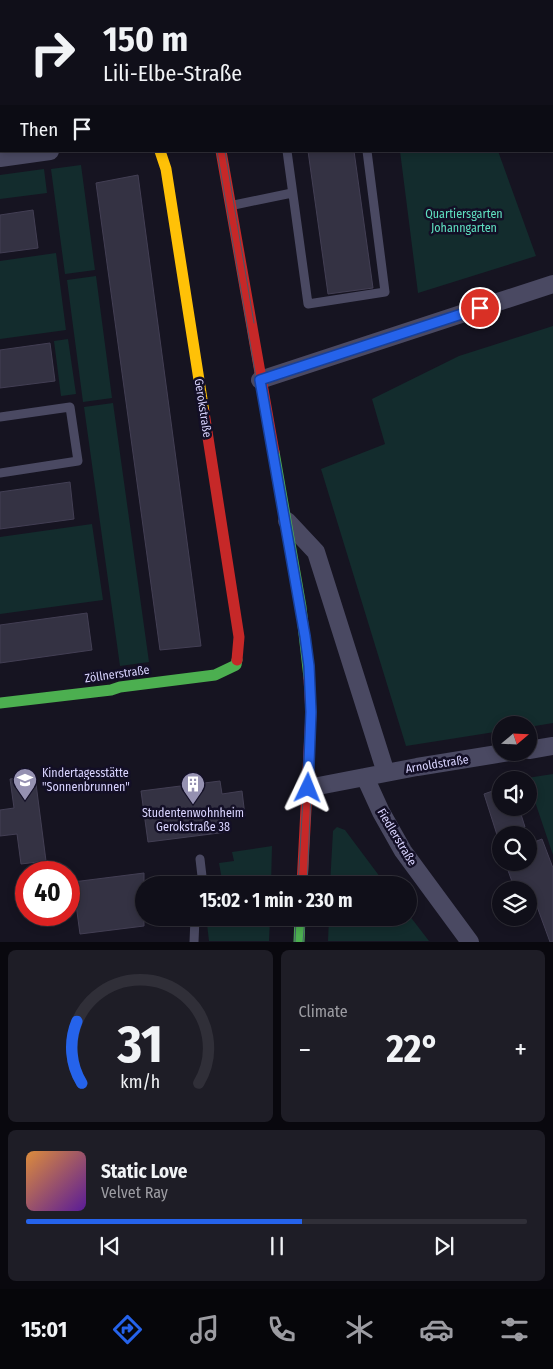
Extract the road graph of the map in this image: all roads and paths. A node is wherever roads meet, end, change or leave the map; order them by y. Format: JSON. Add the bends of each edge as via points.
{"nodes":[{"id":1,"x":43,"y":152,"type":"edge"},
{"id":2,"x":160,"y":152,"type":"edge"},
{"id":3,"x":221,"y":152,"type":"edge"},
{"id":4,"x":287,"y":152,"type":"edge"},
{"id":5,"x":367,"y":152,"type":"edge"},
{"id":6,"x":0,"y":158,"type":"edge"},
{"id":7,"x":292,"y":193,"type":"junction"},
{"id":8,"x":232,"y":206,"type":"junction"},
{"id":9,"x":553,"y":284,"type":"edge"},
{"id":10,"x":260,"y":380,"type":"junction"},
{"id":11,"x":0,"y":417,"type":"edge"},
{"id":12,"x":0,"y":473,"type":"edge"},
{"id":13,"x":285,"y":518,"type":"junction"},
{"id":14,"x":236,"y":665,"type":"joint"},
{"id":15,"x":0,"y":703,"type":"edge"},
{"id":16,"x":553,"y":746,"type":"edge"},
{"id":17,"x":538,"y":748,"type":"edge"},
{"id":18,"x":492,"y":755,"type":"edge"},
{"id":19,"x":386,"y":773,"type":"junction"},
{"id":20,"x":365,"y":777,"type":"junction"},
{"id":21,"x":308,"y":788,"type":"junction"},
{"id":22,"x":200,"y":858,"type":"dead end"},
{"id":23,"x":202,"y":876,"type":"edge"},
{"id":24,"x":303,"y":876,"type":"edge"},
{"id":25,"x":195,"y":926,"type":"edge"},
{"id":26,"x":300,"y":926,"type":"edge"},
{"id":27,"x":194,"y":942,"type":"edge"},
{"id":28,"x":299,"y":942,"type":"edge"},
{"id":29,"x":470,"y":942,"type":"edge"}],
"edges":[{"from":1,"to":6,"type":"street"},
{"from":2,"to":14,"type":"street","name":"Gerokstraße","via":[[166,169],[239,637]]},
{"from":3,"to":8,"type":"street"},
{"from":4,"to":7,"type":"lane"},
{"from":5,"to":7,"type":"lane","via":[[385,292],[308,304]]},
{"from":7,"to":8,"type":"lane"},
{"from":8,"to":10,"type":"street"},
{"from":9,"to":10,"type":"street"},
{"from":10,"to":13,"type":"street"},
{"from":11,"to":12,"type":"lane","via":[[70,407],[78,461]]},
{"from":13,"to":19,"type":"street","via":[[316,552]]},
{"from":13,"to":21,"type":"street","via":[[309,666]]},
{"from":14,"to":15,"type":"street","name":"Zöllnerstraße","via":[[215,675]]},
{"from":16,"to":17,"type":"street"},
{"from":18,"to":19,"type":"street","name":"Arnoldstraße"},
{"from":19,"to":20,"type":"street","name":"Arnoldstraße"},
{"from":20,"to":21,"type":"street"},
{"from":20,"to":29,"type":"street","name":"Fiedlerstraße","via":[[403,851]]},
{"from":21,"to":24,"type":"street"},
{"from":22,"to":23,"type":"lane"},
{"from":25,"to":27,"type":"lane"},
{"from":26,"to":28,"type":"street"}]}
